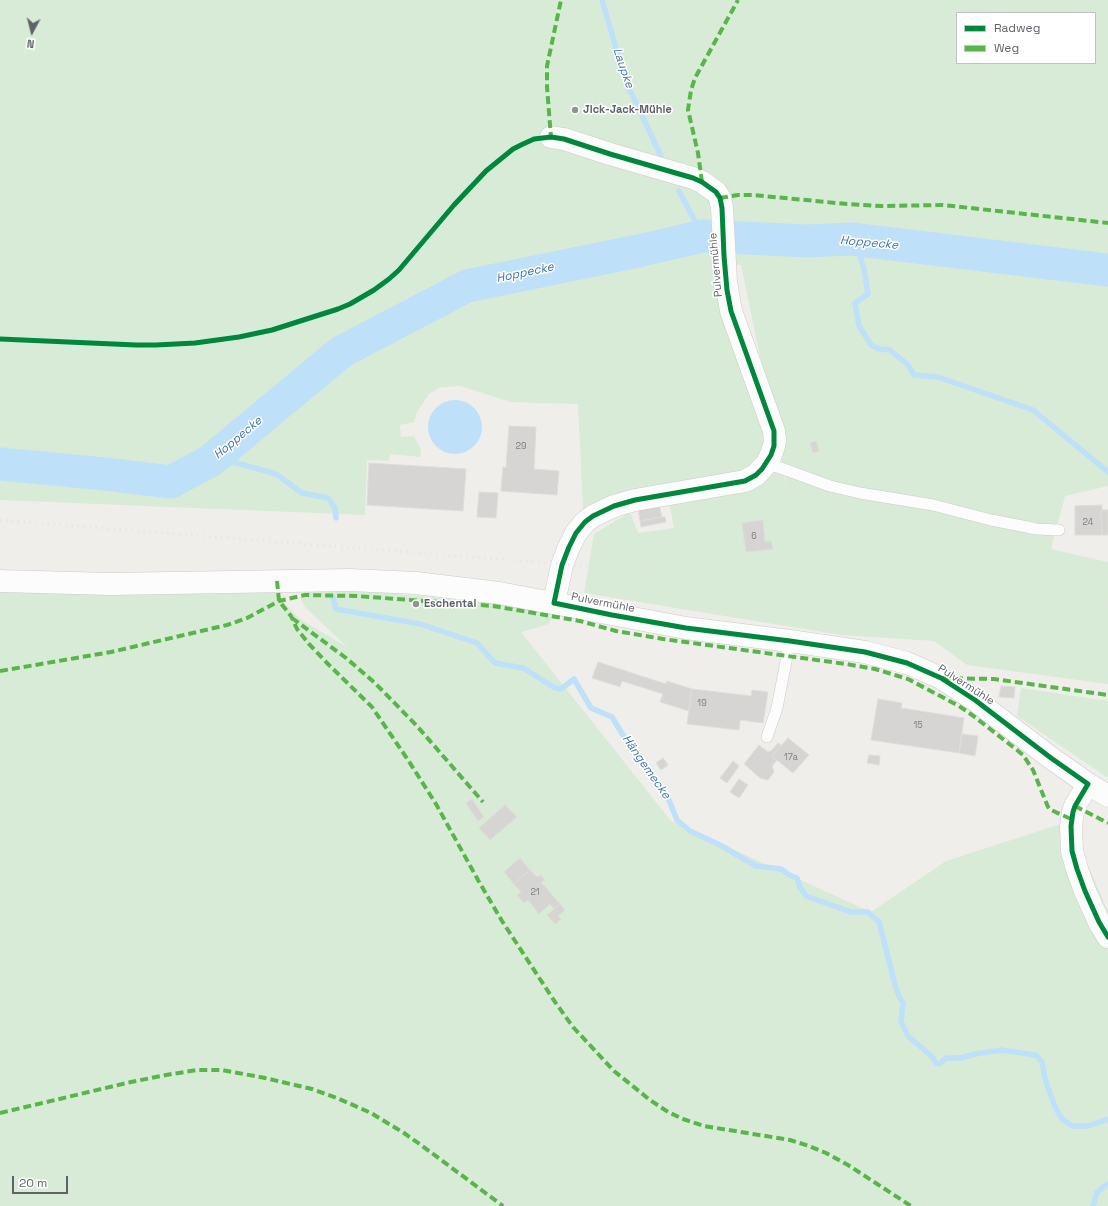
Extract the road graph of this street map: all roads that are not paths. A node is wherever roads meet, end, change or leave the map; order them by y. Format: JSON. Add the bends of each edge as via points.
{"nodes":[{"id":1,"x":551,"y":137,"type":"dead end"},
{"id":2,"x":767,"y":463,"type":"junction"},
{"id":3,"x":1059,"y":530,"type":"dead end"},
{"id":4,"x":0,"y":582,"type":"edge"},
{"id":5,"x":554,"y":603,"type":"junction"},
{"id":6,"x":790,"y":641,"type":"junction"},
{"id":7,"x":767,"y":737,"type":"dead end"},
{"id":8,"x":1088,"y":784,"type":"junction"},
{"id":9,"x":1108,"y":796,"type":"edge"},
{"id":10,"x":1108,"y":937,"type":"edge"}],
"edges":[{"from":1,"to":2,"type":"main road","name":"Pulvermühle","via":[[569,140],[693,178],[713,190],[720,198],[726,282],[731,311],[774,431],[774,446]]},
{"from":2,"to":3,"type":"lane","via":[[830,486],[933,505],[1036,529]]},
{"from":2,"to":5,"type":"main road","name":"Pulvermühle","via":[[756,475],[744,480],[635,500],[593,516],[576,533],[569,547],[562,565]]},
{"from":4,"to":5,"type":"main road","via":[[111,584],[378,581],[467,589]]},
{"from":5,"to":6,"type":"main road","name":"Pulvermühle","via":[[686,628]]},
{"from":6,"to":7,"type":"lane","via":[[777,708]]},
{"from":6,"to":8,"type":"main road","name":"Pulvermühle","via":[[865,652],[907,663],[941,678],[975,700]]},
{"from":8,"to":9,"type":"main road","name":"Pulvermühle"},
{"from":8,"to":10,"type":"main road","via":[[1073,812],[1072,851],[1085,891]]}]}
